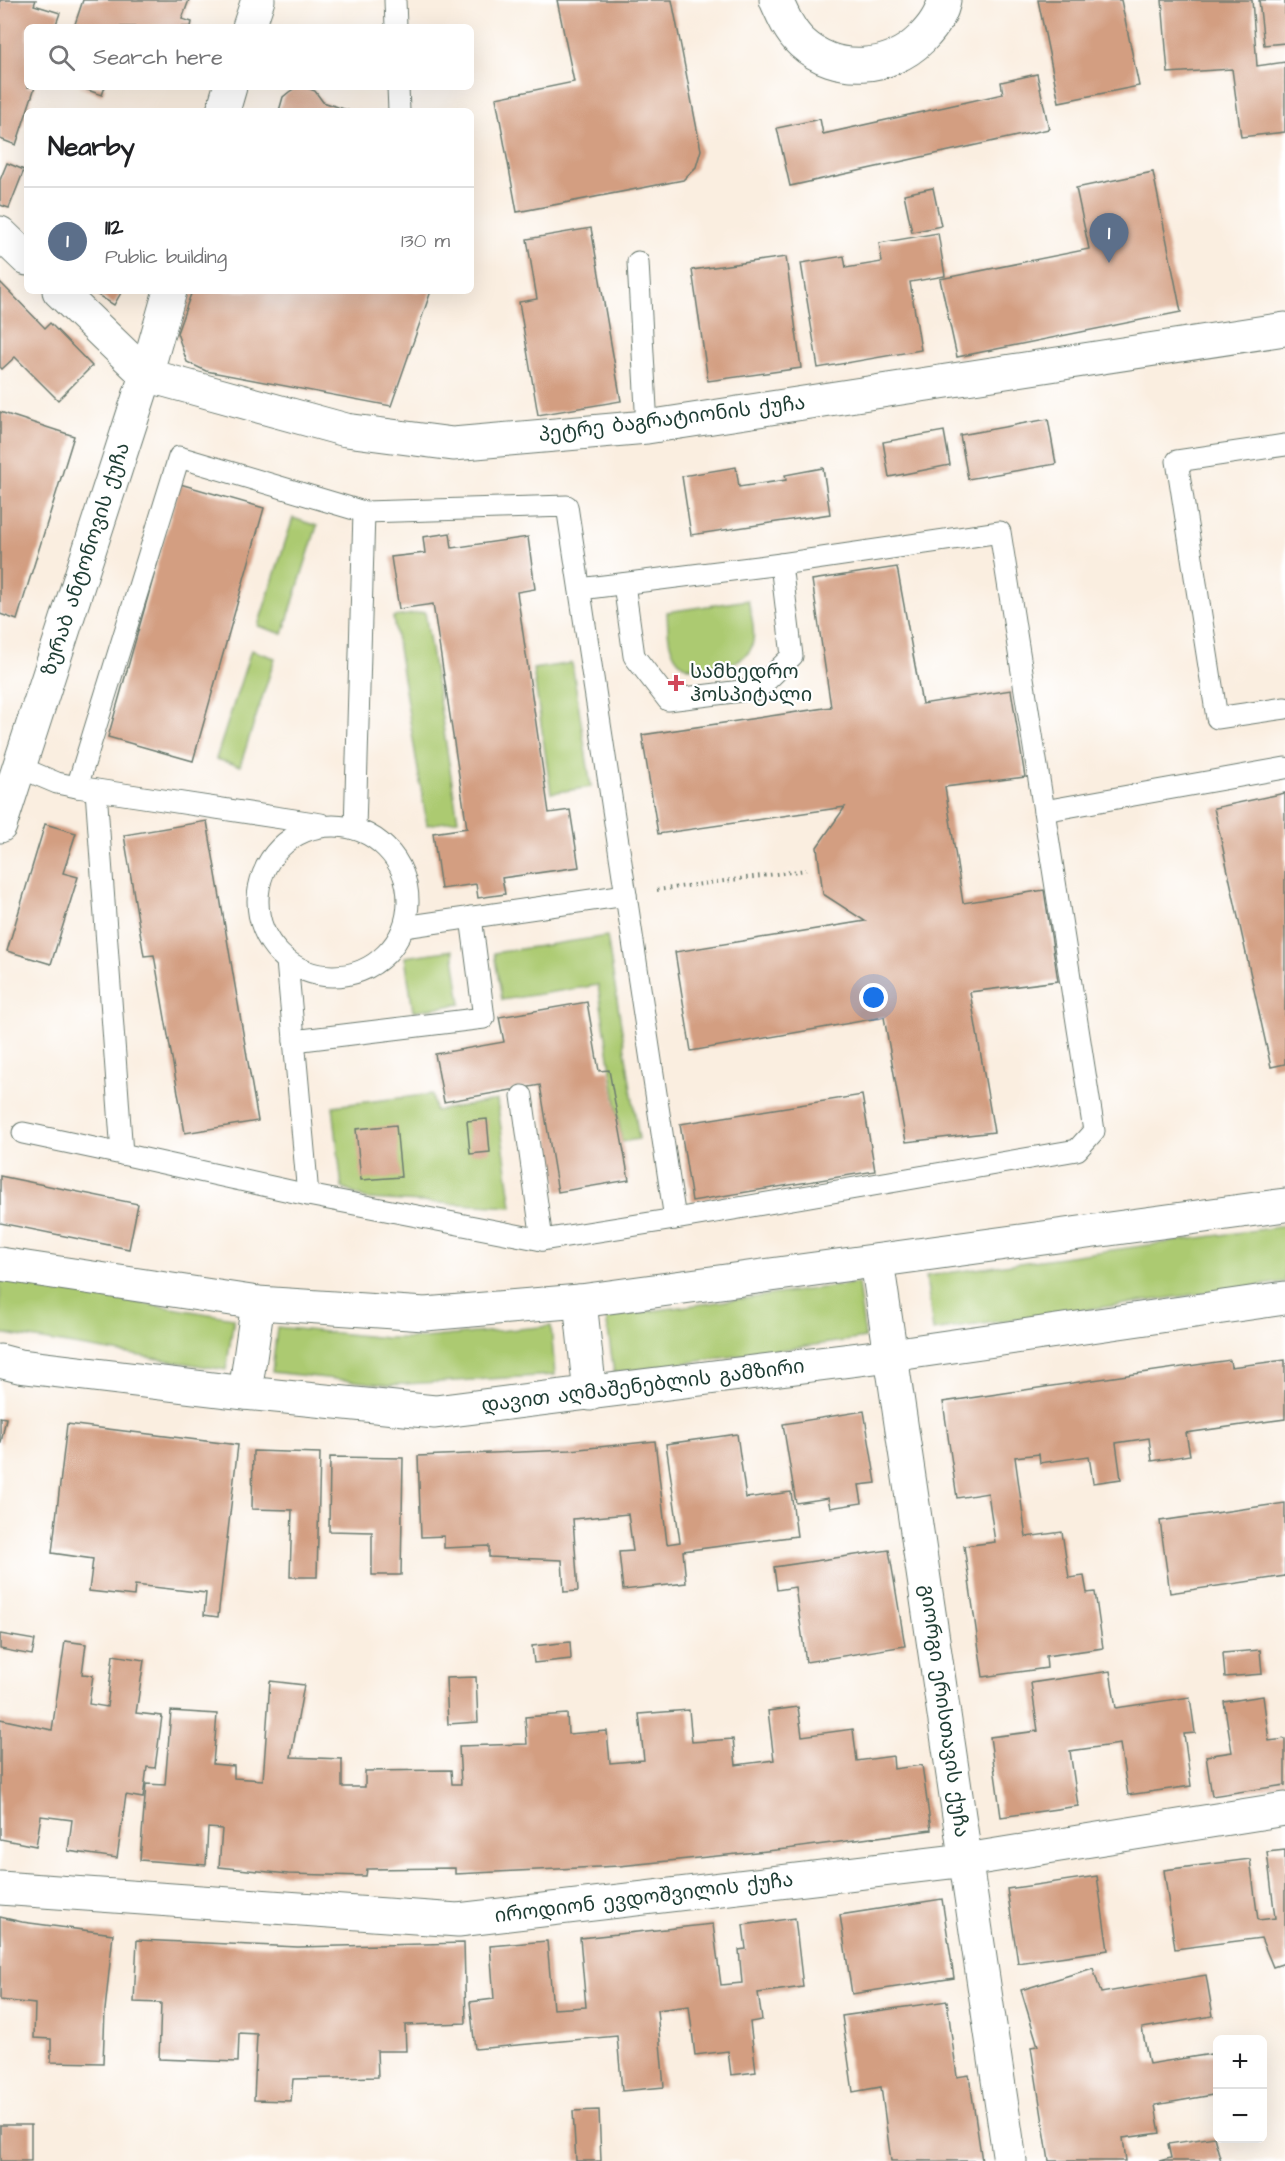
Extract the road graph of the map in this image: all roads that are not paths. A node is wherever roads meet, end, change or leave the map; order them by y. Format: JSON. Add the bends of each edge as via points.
{"nodes":[{"id":1,"x":258,"y":0,"type":"edge"},
{"id":2,"x":395,"y":0,"type":"edge"},
{"id":3,"x":776,"y":0,"type":"edge"},
{"id":4,"x":944,"y":0,"type":"edge"},
{"id":5,"x":250,"y":24,"type":"edge"},
{"id":6,"x":396,"y":24,"type":"edge"},
{"id":7,"x":229,"y":90,"type":"edge"},
{"id":8,"x":398,"y":90,"type":"edge"},
{"id":9,"x":224,"y":108,"type":"edge"},
{"id":10,"x":399,"y":108,"type":"edge"},
{"id":11,"x":0,"y":233,"type":"edge"},
{"id":12,"x":24,"y":256,"type":"edge"},
{"id":13,"x":639,"y":262,"type":"dead end"},
{"id":14,"x":63,"y":294,"type":"edge"},
{"id":15,"x":169,"y":294,"type":"edge"},
{"id":16,"x":1285,"y":329,"type":"edge"},
{"id":17,"x":146,"y":375,"type":"junction"},
{"id":18,"x":647,"y":427,"type":"junction"},
{"id":19,"x":1285,"y":445,"type":"edge"},
{"id":20,"x":364,"y":512,"type":"junction"},
{"id":21,"x":781,"y":564,"type":"junction"},
{"id":22,"x":624,"y":584,"type":"junction"},
{"id":23,"x":580,"y":589,"type":"junction"},
{"id":24,"x":1285,"y":708,"type":"edge"},
{"id":25,"x":19,"y":767,"type":"junction"},
{"id":26,"x":1285,"y":768,"type":"edge"},
{"id":27,"x":86,"y":788,"type":"junction"},
{"id":28,"x":1044,"y":811,"type":"junction"},
{"id":29,"x":1,"y":821,"type":"edge"},
{"id":30,"x":330,"y":825,"type":"junction"},
{"id":31,"x":356,"y":829,"type":"junction"},
{"id":32,"x":626,"y":895,"type":"junction"},
{"id":33,"x":471,"y":917,"type":"junction"},
{"id":34,"x":404,"y":927,"type":"junction"},
{"id":35,"x":287,"y":961,"type":"junction"},
{"id":36,"x":294,"y":1041,"type":"junction"},
{"id":37,"x":522,"y":1096,"type":"dead end"},
{"id":38,"x":23,"y":1133,"type":"dead end"},
{"id":39,"x":122,"y":1154,"type":"junction"},
{"id":40,"x":308,"y":1195,"type":"junction"},
{"id":41,"x":1285,"y":1205,"type":"edge"},
{"id":42,"x":675,"y":1219,"type":"junction"},
{"id":43,"x":542,"y":1240,"type":"junction"},
{"id":44,"x":877,"y":1261,"type":"junction"},
{"id":45,"x":0,"y":1264,"type":"edge"},
{"id":46,"x":1285,"y":1298,"type":"edge"},
{"id":47,"x":580,"y":1301,"type":"junction"},
{"id":48,"x":258,"y":1303,"type":"junction"},
{"id":49,"x":891,"y":1355,"type":"junction"},
{"id":50,"x":0,"y":1361,"type":"edge"},
{"id":51,"x":245,"y":1393,"type":"junction"},
{"id":52,"x":590,"y":1394,"type":"junction"},
{"id":53,"x":1285,"y":1809,"type":"edge"},
{"id":54,"x":966,"y":1860,"type":"junction"},
{"id":55,"x":0,"y":1888,"type":"edge"},
{"id":56,"x":1010,"y":2161,"type":"edge"}],
"edges":[{"from":1,"to":5,"type":"street"},
{"from":2,"to":6,"type":"lane"},
{"from":3,"to":4,"type":"street","via":[[785,21],[803,44],[827,59],[855,65],[884,62],[910,50],[930,30]]},
{"from":7,"to":9,"type":"street"},
{"from":8,"to":10,"type":"lane"},
{"from":11,"to":12,"type":"street"},
{"from":13,"to":18,"type":"lane"},
{"from":14,"to":17,"type":"street","name":"პეტრე ბაგრატიონის ქუჩა"},
{"from":15,"to":17,"type":"street","name":"ზურაბ ანტონოვის ქუჩა"},
{"from":16,"to":18,"type":"street","name":"პეტრე ბაგრატიონის ქუჩა"},
{"from":17,"to":18,"type":"street","name":"პეტრე ბაგრატიონის ქუჩა","via":[[346,430],[453,444]]},
{"from":17,"to":25,"type":"street","name":"ზურაბ ანტონოვის ქუჩა"},
{"from":19,"to":24,"type":"lane","via":[[1177,461],[1217,718]]},
{"from":20,"to":23,"type":"lane","via":[[567,506]]},
{"from":20,"to":27,"type":"lane","via":[[178,457]]},
{"from":20,"to":31,"type":"lane"},
{"from":21,"to":22,"type":"lane"},
{"from":21,"to":22,"type":"lane","via":[[792,656],[758,689],[668,700],[634,656]]},
{"from":21,"to":28,"type":"lane","via":[[1000,532]]},
{"from":22,"to":23,"type":"lane"},
{"from":23,"to":32,"type":"lane"},
{"from":25,"to":27,"type":"lane","via":[[57,783]]},
{"from":25,"to":29,"type":"street","name":"ზურაბ ანტონოვის ქუჩა"},
{"from":26,"to":28,"type":"lane"},
{"from":27,"to":30,"type":"lane"},
{"from":27,"to":39,"type":"lane"},
{"from":28,"to":42,"type":"lane","via":[[1094,1131],[1077,1150]]},
{"from":30,"to":31,"type":"lane"},
{"from":30,"to":35,"type":"lane","via":[[304,831],[282,845],[267,866],[259,891],[260,917],[270,941]]},
{"from":31,"to":34,"type":"lane","via":[[379,841],[395,858],[406,880],[409,903]]},
{"from":32,"to":33,"type":"lane"},
{"from":32,"to":42,"type":"lane"},
{"from":33,"to":34,"type":"lane"},
{"from":33,"to":36,"type":"lane","via":[[484,1018]]},
{"from":34,"to":35,"type":"lane","via":[[393,947],[376,963],[354,974],[331,977],[308,972]]},
{"from":35,"to":36,"type":"lane"},
{"from":36,"to":40,"type":"lane"},
{"from":37,"to":43,"type":"lane"},
{"from":38,"to":39,"type":"lane"},
{"from":39,"to":40,"type":"lane"},
{"from":40,"to":43,"type":"lane"},
{"from":41,"to":44,"type":"street"},
{"from":42,"to":43,"type":"lane"},
{"from":44,"to":47,"type":"street"},
{"from":44,"to":49,"type":"street","name":"გიორგი ერისთავის ქუჩა"},
{"from":45,"to":48,"type":"street"},
{"from":46,"to":49,"type":"street","name":"დავით აღმაშენებლის გამზირი"},
{"from":47,"to":48,"type":"street","via":[[425,1314]]},
{"from":47,"to":52,"type":"street"},
{"from":48,"to":51,"type":"street"},
{"from":49,"to":52,"type":"street","name":"დავით აღმაშენებლის გამზირი"},
{"from":49,"to":54,"type":"street","name":"გიორგი ერისთავის ქუჩა"},
{"from":50,"to":51,"type":"street","name":"დავით აღმაშენებლის გამზირი"},
{"from":51,"to":52,"type":"street","name":"დავით აღმაშენებლის გამზირი","via":[[435,1412]]},
{"from":53,"to":54,"type":"street","name":"იროდიონ ევდოშვილის ქუჩა"},
{"from":54,"to":55,"type":"street","name":"იროდიონ ევდოშვილის ქუჩა","via":[[458,1920]]},
{"from":54,"to":56,"type":"street","name":"გიორგი ერისთავის ქუჩა"}]}
